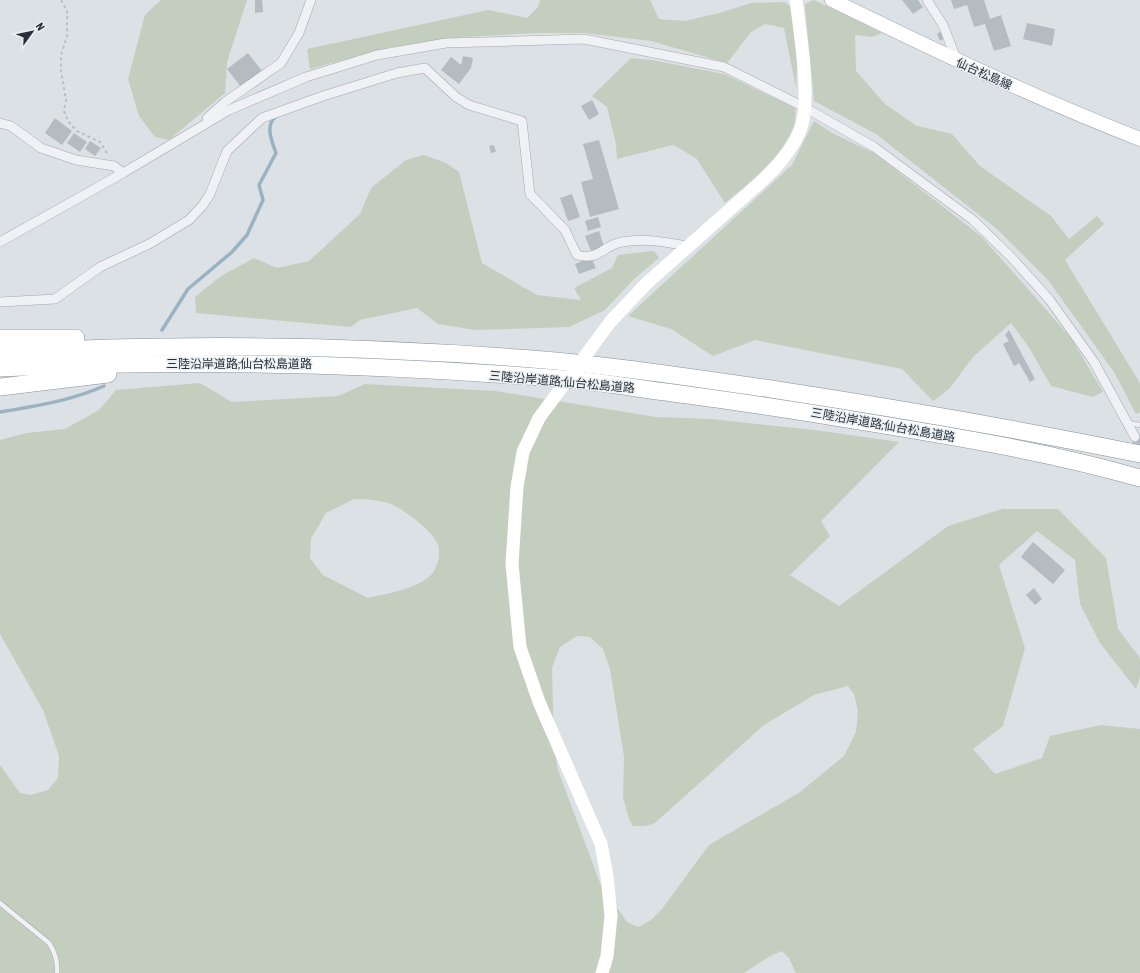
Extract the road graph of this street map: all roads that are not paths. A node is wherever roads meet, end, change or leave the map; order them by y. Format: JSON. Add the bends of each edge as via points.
{"nodes":[{"id":1,"x":311,"y":0,"type":"edge"},
{"id":2,"x":796,"y":0,"type":"edge"},
{"id":3,"x":832,"y":0,"type":"edge"},
{"id":4,"x":927,"y":0,"type":"edge"},
{"id":5,"x":957,"y":62,"type":"junction"},
{"id":6,"x":804,"y":107,"type":"junction"},
{"id":7,"x":0,"y":123,"type":"edge"},
{"id":8,"x":194,"y":129,"type":"junction"},
{"id":9,"x":1140,"y":139,"type":"edge"},
{"id":10,"x":123,"y":173,"type":"junction"},
{"id":11,"x":0,"y":242,"type":"edge"},
{"id":12,"x":687,"y":246,"type":"junction"},
{"id":13,"x":0,"y":302,"type":"edge"},
{"id":14,"x":0,"y":338,"type":"edge"},
{"id":15,"x":0,"y":352,"type":"edge"},
{"id":16,"x":216,"y":355,"type":"junction"},
{"id":17,"x":0,"y":368,"type":"edge"},
{"id":18,"x":0,"y":387,"type":"edge"},
{"id":19,"x":1128,"y":423,"type":"junction"},
{"id":20,"x":1140,"y":425,"type":"edge"},
{"id":21,"x":1136,"y":437,"type":"tunnel mouth"},
{"id":22,"x":1140,"y":454,"type":"edge"},
{"id":23,"x":1140,"y":478,"type":"edge"},
{"id":24,"x":0,"y":903,"type":"edge"},
{"id":25,"x":57,"y":973,"type":"edge"},
{"id":26,"x":602,"y":973,"type":"edge"}],
"edges":[{"from":1,"to":8,"type":"street","via":[[298,33],[281,63],[225,102]]},
{"from":2,"to":6,"type":"street"},
{"from":3,"to":5,"type":"main road","name":"仙台松島線"},
{"from":4,"to":5,"type":"street","via":[[943,25]]},
{"from":5,"to":9,"type":"main road","name":"仙台松島線"},
{"from":6,"to":8,"type":"street","via":[[724,67],[584,39],[454,43],[377,55],[306,77],[229,110]]},
{"from":6,"to":12,"type":"street","via":[[801,127],[781,163]]},
{"from":6,"to":19,"type":"street","via":[[874,147],[973,220],[1012,258],[1049,299],[1094,362]]},
{"from":7,"to":10,"type":"street","via":[[11,126],[41,148],[76,160],[114,166]]},
{"from":8,"to":10,"type":"street"},
{"from":10,"to":11,"type":"street"},
{"from":12,"to":13,"type":"street","via":[[650,239],[620,242],[595,256],[584,257],[576,254],[564,230],[530,194],[522,121],[469,105],[456,97],[424,68],[396,73],[262,118],[227,150],[210,194],[189,220],[149,244],[100,267],[55,299]]},
{"from":12,"to":26,"type":"street","bridge":true,"via":[[619,310],[539,418],[523,452],[517,487],[512,564],[520,647],[539,702],[601,844],[611,916],[607,956]]},
{"from":14,"to":16,"type":"highway","via":[[102,338]]},
{"from":15,"to":16,"type":"highway","name":"三陸沿岸道路;仙台松島道路","via":[[115,347]]},
{"from":16,"to":17,"type":"highway","name":"三陸沿岸道路;仙台松島道路"},
{"from":16,"to":18,"type":"highway"},
{"from":16,"to":22,"type":"highway","name":"三陸沿岸道路;仙台松島道路","via":[[365,350],[520,358],[661,373],[1006,427]]},
{"from":16,"to":23,"type":"highway","name":"三陸沿岸道路;仙台松島道路","via":[[342,366],[580,380],[918,430],[1077,460]]},
{"from":19,"to":20,"type":"lane"},
{"from":19,"to":21,"type":"street"},
{"from":24,"to":25,"type":"lane","via":[[49,943],[54,951]]}]}
